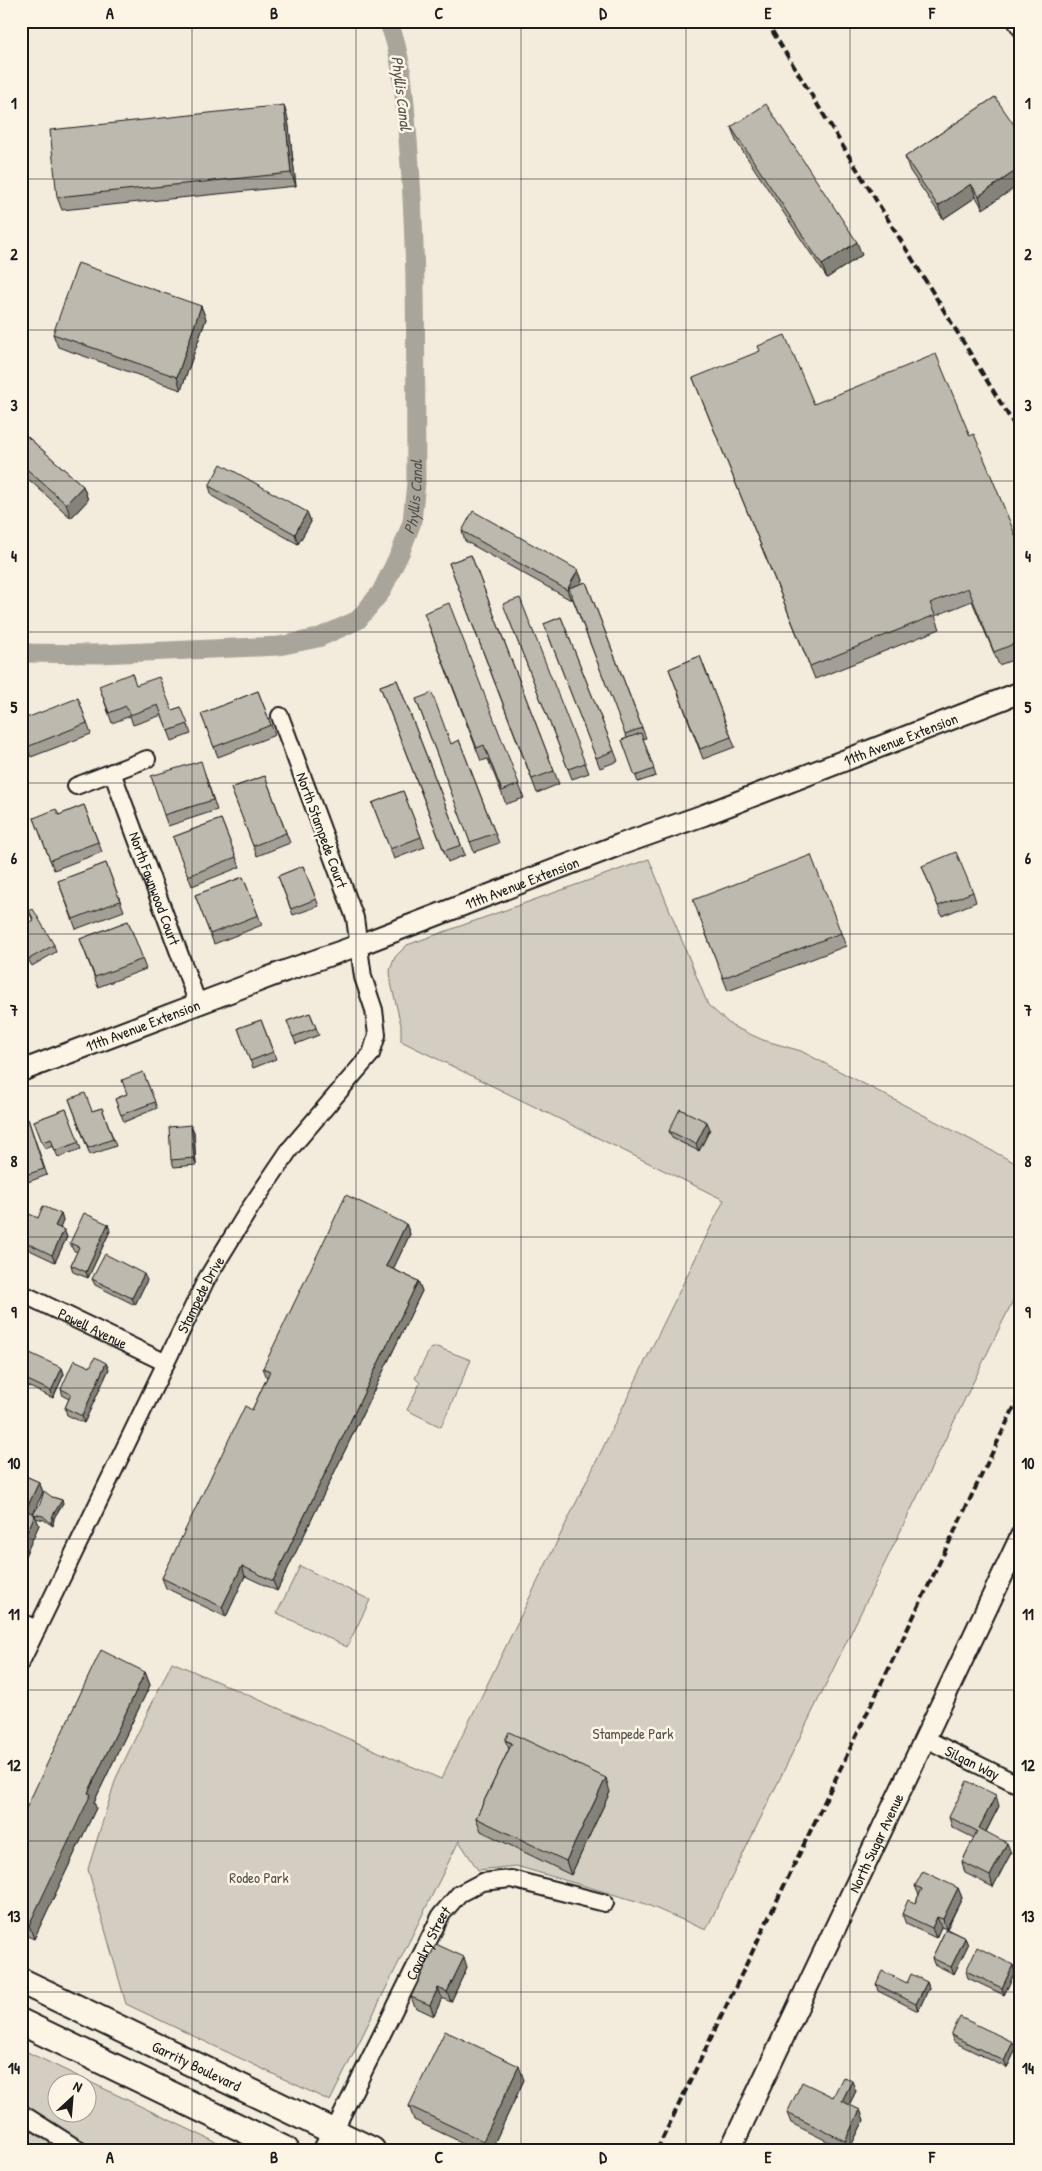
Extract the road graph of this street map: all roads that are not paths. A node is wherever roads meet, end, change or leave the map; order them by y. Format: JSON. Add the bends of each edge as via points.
{"nodes":[{"id":1,"x":1016,"y":21,"type":"edge"},
{"id":2,"x":1021,"y":29,"type":"edge"},
{"id":3,"x":1021,"y":692,"type":"edge"},
{"id":4,"x":280,"y":716,"type":"dead end"},
{"id":5,"x":147,"y":759,"type":"dead end"},
{"id":6,"x":112,"y":772,"type":"junction"},
{"id":7,"x":76,"y":786,"type":"dead end"},
{"id":8,"x":359,"y":945,"type":"junction"},
{"id":9,"x":198,"y":1004,"type":"junction"},
{"id":10,"x":21,"y":1071,"type":"edge"},
{"id":11,"x":21,"y":1293,"type":"edge"},
{"id":12,"x":166,"y":1363,"type":"junction"},
{"id":13,"x":1021,"y":1536,"type":"edge"},
{"id":14,"x":21,"y":1622,"type":"edge"},
{"id":15,"x":37,"y":1630,"type":"junction"},
{"id":16,"x":21,"y":1662,"type":"edge"},
{"id":17,"x":926,"y":1739,"type":"junction"},
{"id":18,"x":1021,"y":1786,"type":"edge"},
{"id":19,"x":605,"y":1903,"type":"dead end"},
{"id":20,"x":21,"y":1981,"type":"edge"},
{"id":21,"x":21,"y":2022,"type":"edge"},
{"id":22,"x":21,"y":2113,"type":"edge"},
{"id":23,"x":330,"y":2141,"type":"edge"},
{"id":24,"x":80,"y":2150,"type":"edge"},
{"id":25,"x":286,"y":2150,"type":"edge"},
{"id":26,"x":372,"y":2150,"type":"edge"},
{"id":27,"x":730,"y":2150,"type":"edge"}],
"edges":[{"from":1,"to":2,"type":"street"},
{"from":3,"to":8,"type":"street","name":"11th Avenue Extension"},
{"from":4,"to":8,"type":"street","name":"North Stampede Court","via":[[355,918]]},
{"from":5,"to":6,"type":"street"},
{"from":6,"to":7,"type":"street"},
{"from":6,"to":9,"type":"street","name":"North Fawnwood Court"},
{"from":8,"to":9,"type":"street","name":"11th Avenue Extension"},
{"from":8,"to":12,"type":"street","name":"Stampede Drive","via":[[363,977],[374,1010],[376,1035],[371,1054],[290,1149],[250,1208],[206,1280]]},
{"from":9,"to":10,"type":"street","name":"11th Avenue Extension"},
{"from":11,"to":12,"type":"street","name":"Powell Avenue"},
{"from":12,"to":15,"type":"street","name":"Stampede Drive"},
{"from":13,"to":17,"type":"street","name":"North Sugar Avenue"},
{"from":14,"to":15,"type":"street"},
{"from":15,"to":16,"type":"street","name":"Stampede Drive"},
{"from":17,"to":18,"type":"street","name":"Silgan Way"},
{"from":17,"to":27,"type":"street","name":"North Sugar Avenue"},
{"from":19,"to":23,"type":"street","name":"Cavalry Street","via":[[512,1879],[482,1882],[459,1894],[441,1915]]},
{"from":20,"to":23,"type":"main road","name":"Garrity Boulevard"},
{"from":21,"to":25,"type":"main road"},
{"from":22,"to":24,"type":"street"},
{"from":23,"to":26,"type":"main road","name":"Garrity Boulevard"}]}
